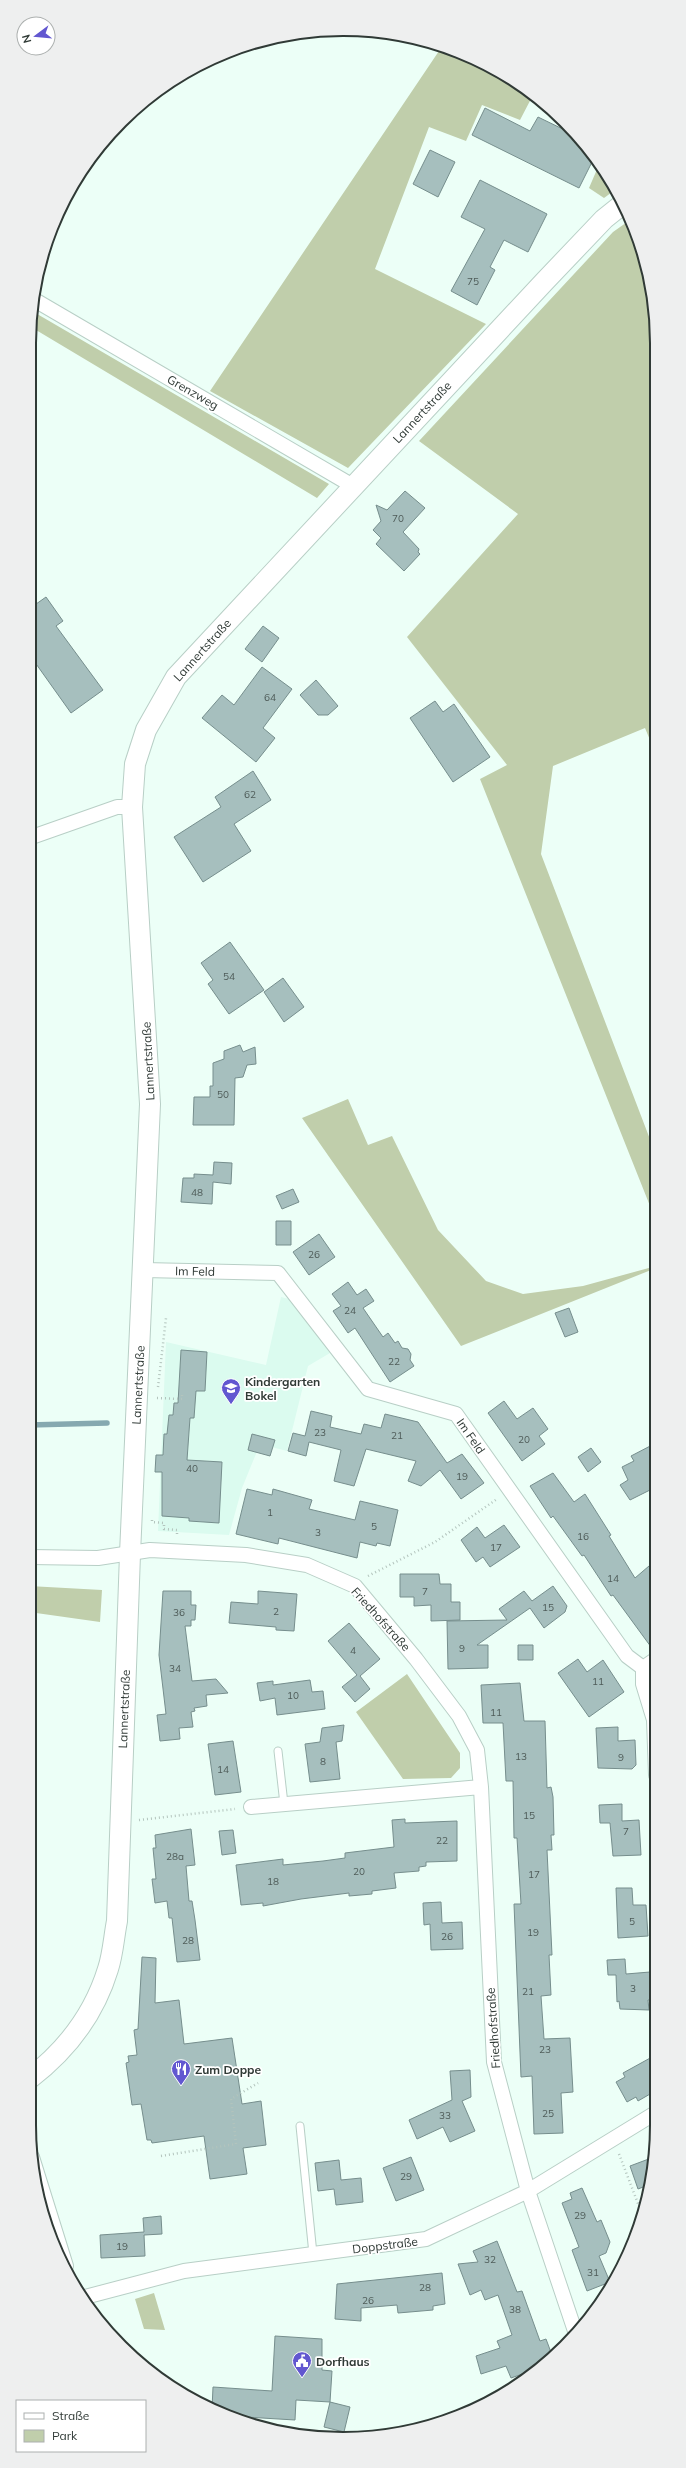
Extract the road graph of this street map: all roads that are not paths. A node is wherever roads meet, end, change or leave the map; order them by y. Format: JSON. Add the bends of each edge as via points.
{"nodes":[{"id":1,"x":618,"y":208,"type":"edge"},
{"id":2,"x":39,"y":303,"type":"edge"},
{"id":3,"x":353,"y":486,"type":"junction"},
{"id":4,"x":132,"y":806,"type":"junction"},
{"id":5,"x":36,"y":836,"type":"edge"},
{"id":6,"x":144,"y":1270,"type":"junction"},
{"id":7,"x":130,"y":1554,"type":"junction"},
{"id":8,"x":36,"y":1557,"type":"edge"},
{"id":9,"x":650,"y":1663,"type":"edge"},
{"id":10,"x":643,"y":1668,"type":"junction"},
{"id":11,"x":650,"y":1707,"type":"edge"},
{"id":12,"x":278,"y":1751,"type":"dead end"},
{"id":13,"x":481,"y":1787,"type":"junction"},
{"id":14,"x":284,"y":1804,"type":"junction"},
{"id":15,"x":251,"y":1807,"type":"road end"},
{"id":16,"x":36,"y":2074,"type":"edge"},
{"id":17,"x":650,"y":2116,"type":"edge"},
{"id":18,"x":300,"y":2126,"type":"dead end"},
{"id":19,"x":528,"y":2191,"type":"junction"},
{"id":20,"x":44,"y":2196,"type":"edge"},
{"id":21,"x":57,"y":2237,"type":"edge"},
{"id":22,"x":313,"y":2254,"type":"junction"},
{"id":23,"x":88,"y":2296,"type":"edge"},
{"id":24,"x":574,"y":2327,"type":"edge"}],
"edges":[{"from":1,"to":3,"type":"street","name":"Lannertstraße","via":[[604,219]]},
{"from":2,"to":3,"type":"street","name":"Grenzweg"},
{"from":3,"to":4,"type":"street","name":"Lannertstraße","via":[[176,677],[146,730],[135,764]]},
{"from":4,"to":5,"type":"street","via":[[117,808]]},
{"from":4,"to":6,"type":"street","name":"Lannertstraße","via":[[150,1104]]},
{"from":6,"to":7,"type":"street","name":"Lannertstraße"},
{"from":6,"to":10,"type":"street","name":"Im Feld","via":[[278,1273],[368,1389],[456,1414],[626,1656]]},
{"from":7,"to":8,"type":"street","name":"Friedhofstraße","via":[[98,1558]]},
{"from":7,"to":13,"type":"street","name":"Friedhofstraße","via":[[150,1550],[246,1555],[307,1565],[355,1586],[416,1659],[459,1716],[477,1750]]},
{"from":7,"to":16,"type":"street","name":"Lannertstraße","via":[[117,1921],[108,1969],[83,2024],[51,2062]]},
{"from":9,"to":10,"type":"street"},
{"from":10,"to":11,"type":"street","via":[[643,1684]]},
{"from":12,"to":14,"type":"lane"},
{"from":13,"to":14,"type":"street"},
{"from":13,"to":19,"type":"street","name":"Friedhofstraße","via":[[494,2062]]},
{"from":14,"to":15,"type":"street"},
{"from":17,"to":19,"type":"street","name":"Doppstraße"},
{"from":18,"to":22,"type":"lane"},
{"from":19,"to":22,"type":"street","name":"Doppstraße","via":[[426,2239]]},
{"from":19,"to":24,"type":"street","name":"Friedhofstraße"},
{"from":20,"to":21,"type":"street"},
{"from":22,"to":23,"type":"street","name":"Doppstraße","via":[[184,2271]]}]}
